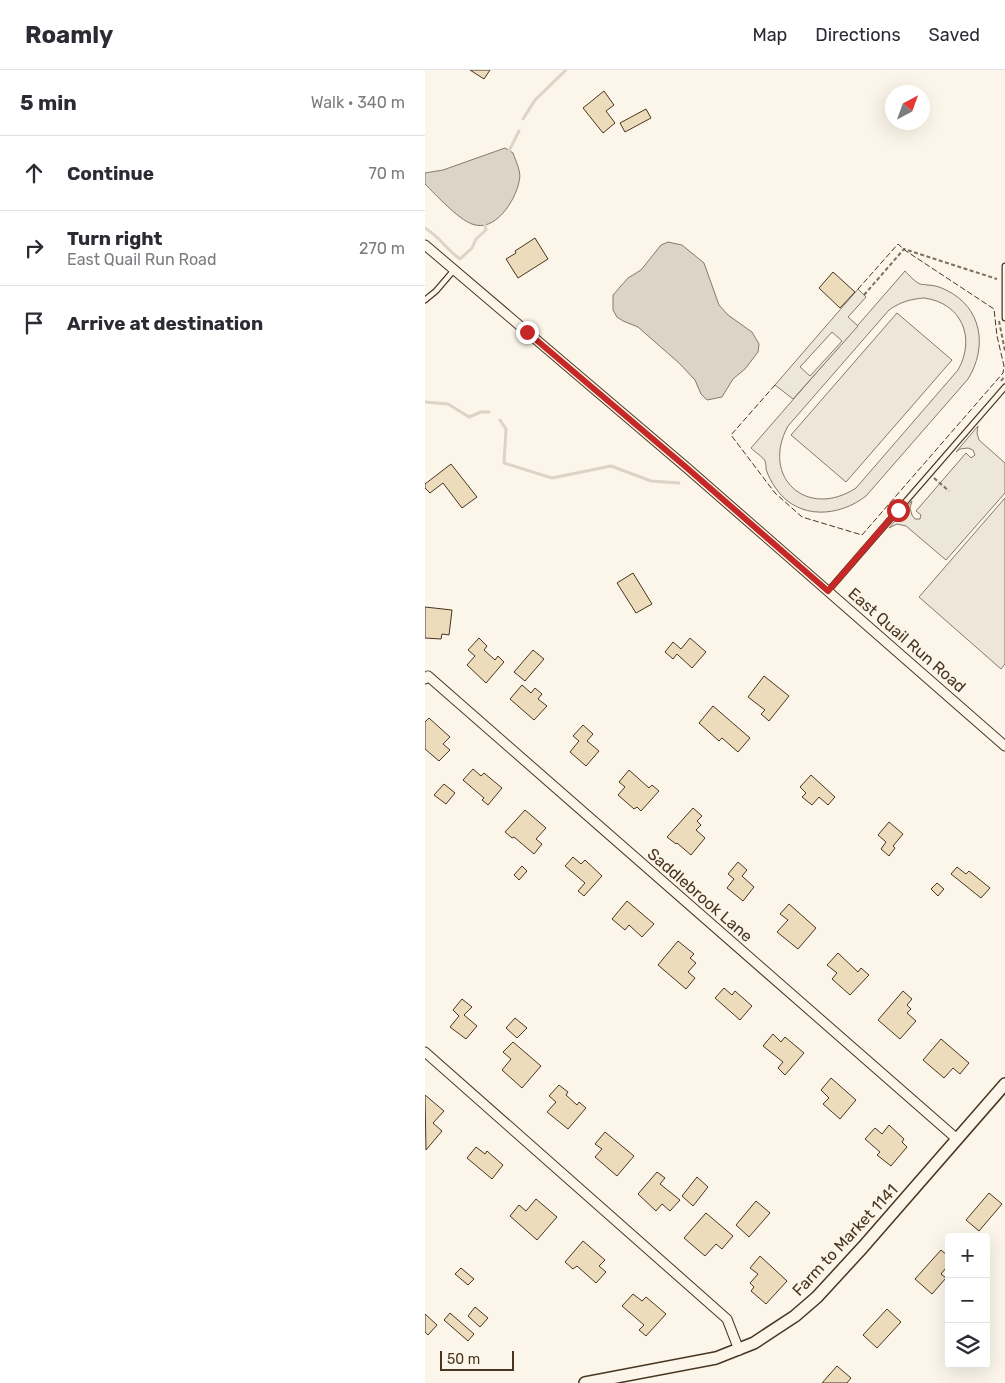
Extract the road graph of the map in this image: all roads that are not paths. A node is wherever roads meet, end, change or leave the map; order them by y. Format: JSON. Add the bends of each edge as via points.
{"nodes":[{"id":1,"x":425,"y":245,"type":"edge"},
{"id":2,"x":1005,"y":266,"type":"edge"},
{"id":3,"x":454,"y":270,"type":"junction"},
{"id":4,"x":425,"y":300,"type":"edge"},
{"id":5,"x":1005,"y":318,"type":"edge"},
{"id":6,"x":1005,"y":387,"type":"edge"},
{"id":7,"x":828,"y":591,"type":"junction"},
{"id":8,"x":425,"y":679,"type":"edge"},
{"id":9,"x":1005,"y":746,"type":"edge"},
{"id":10,"x":425,"y":1052,"type":"edge"},
{"id":11,"x":1005,"y":1084,"type":"edge"},
{"id":12,"x":957,"y":1139,"type":"junction"},
{"id":13,"x":739,"y":1350,"type":"junction"},
{"id":14,"x":603,"y":1382,"type":"edge"},
{"id":15,"x":585,"y":1383,"type":"edge"}],
"edges":[{"from":1,"to":3,"type":"street","name":"East Quail Run Road"},
{"from":2,"to":5,"type":"lane"},
{"from":3,"to":4,"type":"lane"},
{"from":3,"to":7,"type":"street","name":"East Quail Run Road"},
{"from":6,"to":7,"type":"lane"},
{"from":7,"to":9,"type":"street","name":"East Quail Run Road"},
{"from":8,"to":12,"type":"street","name":"Saddlebrook Lane","via":[[428,676]]},
{"from":10,"to":13,"type":"street","via":[[727,1319]]},
{"from":11,"to":12,"type":"street","name":"Farm to Market 1141"},
{"from":12,"to":13,"type":"street","name":"Farm to Market 1141","via":[[817,1297],[773,1332]]},
{"from":13,"to":14,"type":"street","name":"Farm to Market 1141","via":[[716,1358]]},
{"from":14,"to":15,"type":"street","name":"Farm to Market 1141"}]}
